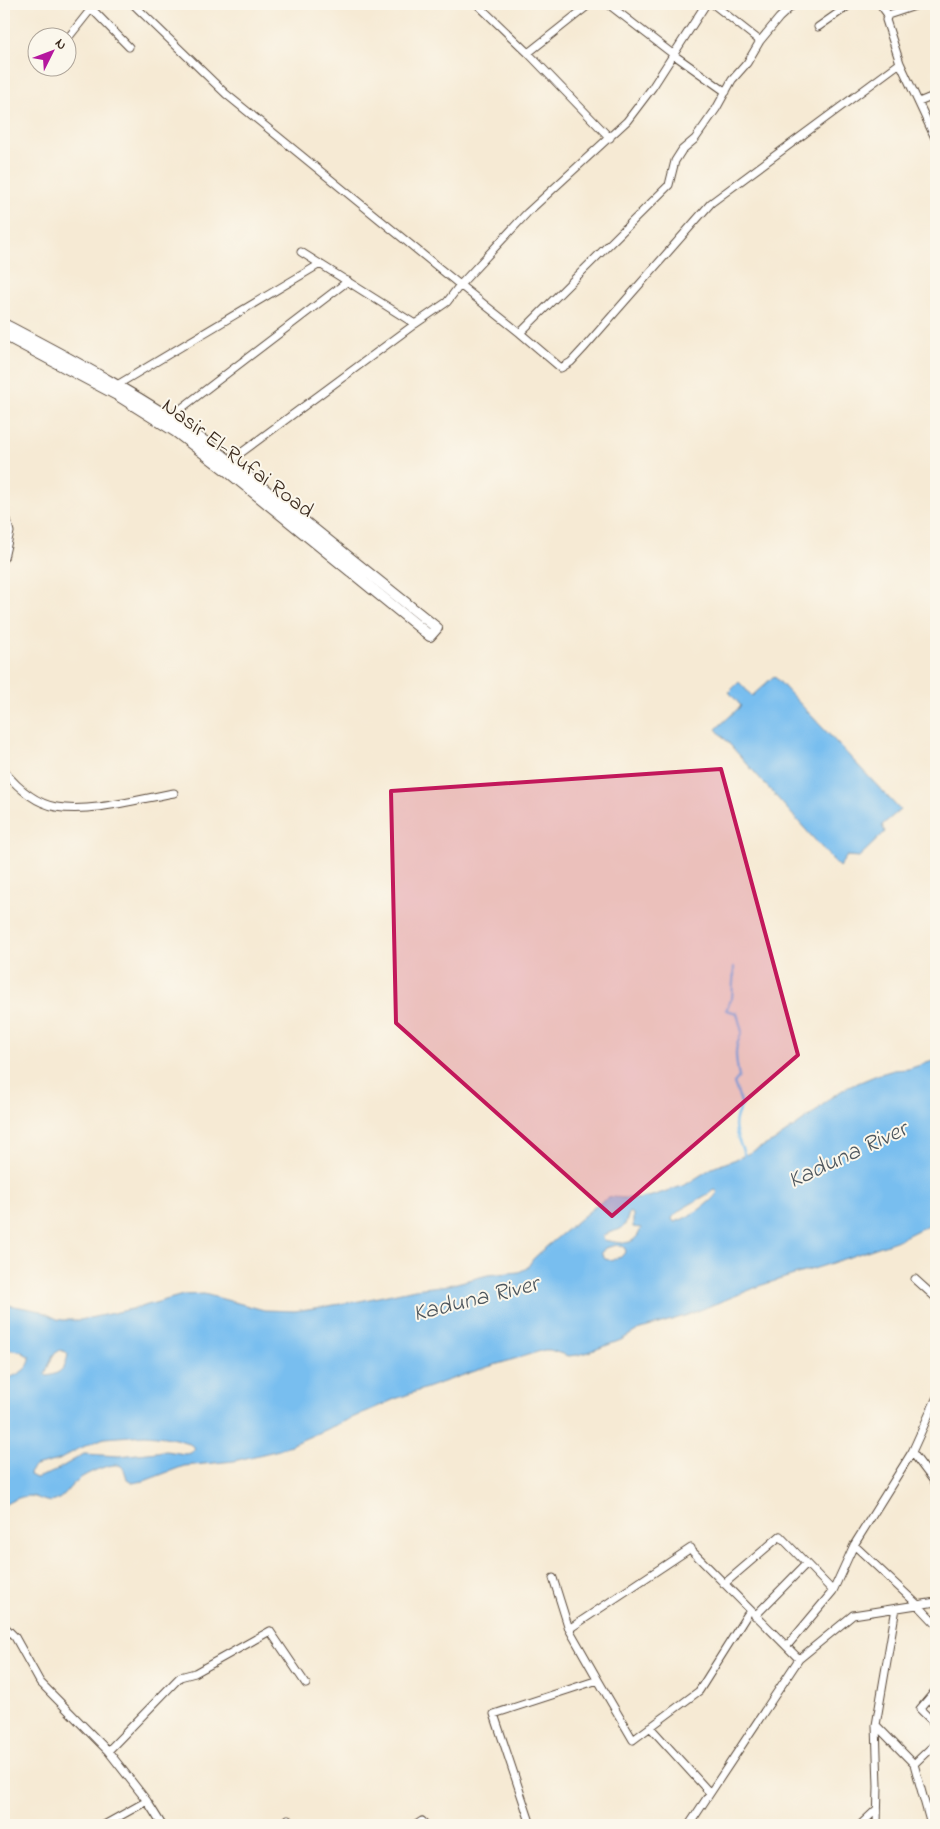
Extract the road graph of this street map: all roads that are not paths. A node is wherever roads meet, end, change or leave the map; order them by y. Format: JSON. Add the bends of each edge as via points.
{"nodes":[{"id":1,"x":133,"y":4,"type":"edge"},
{"id":2,"x":478,"y":4,"type":"edge"},
{"id":3,"x":590,"y":4,"type":"edge"},
{"id":4,"x":608,"y":4,"type":"edge"},
{"id":5,"x":706,"y":4,"type":"edge"},
{"id":6,"x":713,"y":4,"type":"edge"},
{"id":7,"x":794,"y":4,"type":"edge"},
{"id":8,"x":850,"y":4,"type":"edge"},
{"id":9,"x":880,"y":4,"type":"edge"},
{"id":10,"x":920,"y":4,"type":"edge"},
{"id":11,"x":89,"y":6,"type":"edge"},
{"id":12,"x":888,"y":16,"type":"junction"},
{"id":13,"x":818,"y":27,"type":"dead end"},
{"id":14,"x":75,"y":28,"type":"edge"},
{"id":15,"x":760,"y":41,"type":"junction"},
{"id":16,"x":129,"y":47,"type":"dead end"},
{"id":17,"x":528,"y":53,"type":"junction"},
{"id":18,"x":674,"y":54,"type":"junction"},
{"id":19,"x":900,"y":64,"type":"junction"},
{"id":20,"x":726,"y":92,"type":"junction"},
{"id":21,"x":936,"y":95,"type":"edge"},
{"id":22,"x":919,"y":102,"type":"junction"},
{"id":23,"x":610,"y":138,"type":"junction"},
{"id":24,"x":936,"y":140,"type":"edge"},
{"id":25,"x":301,"y":252,"type":"dead end"},
{"id":26,"x":320,"y":264,"type":"junction"},
{"id":27,"x":348,"y":281,"type":"junction"},
{"id":28,"x":460,"y":285,"type":"junction"},
{"id":29,"x":415,"y":324,"type":"junction"},
{"id":30,"x":4,"y":327,"type":"edge"},
{"id":31,"x":520,"y":333,"type":"junction"},
{"id":32,"x":117,"y":385,"type":"junction"},
{"id":33,"x":170,"y":417,"type":"junction"},
{"id":34,"x":230,"y":461,"type":"junction"},
{"id":35,"x":4,"y":508,"type":"edge"},
{"id":36,"x":326,"y":545,"type":"junction"},
{"id":37,"x":4,"y":558,"type":"edge"},
{"id":38,"x":430,"y":636,"type":"dead end"},
{"id":39,"x":4,"y":771,"type":"edge"},
{"id":40,"x":174,"y":793,"type":"dead end"},
{"id":41,"x":915,"y":1280,"type":"dead end"},
{"id":42,"x":936,"y":1298,"type":"edge"},
{"id":43,"x":936,"y":1399,"type":"edge"},
{"id":44,"x":912,"y":1452,"type":"junction"},
{"id":45,"x":936,"y":1484,"type":"edge"},
{"id":46,"x":854,"y":1545,"type":"junction"},
{"id":47,"x":806,"y":1564,"type":"junction"},
{"id":48,"x":553,"y":1578,"type":"dead end"},
{"id":49,"x":724,"y":1584,"type":"junction"},
{"id":50,"x":833,"y":1591,"type":"junction"},
{"id":51,"x":936,"y":1602,"type":"edge"},
{"id":52,"x":918,"y":1605,"type":"junction"},
{"id":53,"x":896,"y":1608,"type":"junction"},
{"id":54,"x":751,"y":1616,"type":"junction"},
{"id":55,"x":936,"y":1624,"type":"edge"},
{"id":56,"x":4,"y":1626,"type":"edge"},
{"id":57,"x":569,"y":1629,"type":"junction"},
{"id":58,"x":787,"y":1646,"type":"junction"},
{"id":59,"x":799,"y":1659,"type":"junction"},
{"id":60,"x":598,"y":1680,"type":"junction"},
{"id":61,"x":306,"y":1684,"type":"dead end"},
{"id":62,"x":936,"y":1690,"type":"edge"},
{"id":63,"x":876,"y":1725,"type":"junction"},
{"id":64,"x":936,"y":1725,"type":"edge"},
{"id":65,"x":650,"y":1727,"type":"junction"},
{"id":66,"x":936,"y":1743,"type":"edge"},
{"id":67,"x":108,"y":1751,"type":"junction"},
{"id":68,"x":914,"y":1764,"type":"junction"},
{"id":69,"x":710,"y":1793,"type":"junction"},
{"id":70,"x":147,"y":1801,"type":"junction"},
{"id":71,"x":877,"y":1810,"type":"junction"},
{"id":72,"x":288,"y":1819,"type":"dead end"},
{"id":73,"x":104,"y":1825,"type":"edge"},
{"id":74,"x":162,"y":1825,"type":"edge"},
{"id":75,"x":294,"y":1825,"type":"edge"},
{"id":76,"x":416,"y":1825,"type":"edge"},
{"id":77,"x":426,"y":1825,"type":"edge"},
{"id":78,"x":531,"y":1825,"type":"edge"},
{"id":79,"x":689,"y":1825,"type":"edge"},
{"id":80,"x":860,"y":1825,"type":"edge"},
{"id":81,"x":877,"y":1825,"type":"edge"},
{"id":82,"x":931,"y":1825,"type":"edge"}],
"edges":[{"from":1,"to":28,"type":"street","via":[[226,94]]},
{"from":2,"to":17,"type":"street"},
{"from":3,"to":17,"type":"street"},
{"from":4,"to":18,"type":"street"},
{"from":5,"to":18,"type":"street"},
{"from":6,"to":15,"type":"street"},
{"from":7,"to":15,"type":"street"},
{"from":8,"to":13,"type":"street"},
{"from":9,"to":12,"type":"street"},
{"from":10,"to":12,"type":"street"},
{"from":11,"to":14,"type":"street"},
{"from":11,"to":16,"type":"street"},
{"from":12,"to":19,"type":"street","via":[[886,20]]},
{"from":15,"to":20,"type":"street"},
{"from":17,"to":23,"type":"street"},
{"from":18,"to":20,"type":"street"},
{"from":18,"to":23,"type":"street","via":[[627,121]]},
{"from":19,"to":22,"type":"street"},
{"from":19,"to":31,"type":"street","via":[[711,203],[566,366],[560,368]]},
{"from":20,"to":31,"type":"street","via":[[695,139],[675,161],[669,186]]},
{"from":21,"to":22,"type":"street"},
{"from":22,"to":24,"type":"street"},
{"from":23,"to":28,"type":"street","via":[[527,214]]},
{"from":25,"to":26,"type":"street"},
{"from":26,"to":27,"type":"street"},
{"from":26,"to":32,"type":"street"},
{"from":27,"to":29,"type":"street"},
{"from":27,"to":33,"type":"street"},
{"from":28,"to":29,"type":"street","via":[[447,302]]},
{"from":28,"to":31,"type":"street"},
{"from":29,"to":34,"type":"street"},
{"from":30,"to":32,"type":"main road","name":"Nasir El-Rufai Road"},
{"from":30,"to":36,"type":"main road","name":"Nasir El-Rufai Road","via":[[176,432]]},
{"from":32,"to":33,"type":"main road","name":"Nasir El-Rufai Road"},
{"from":33,"to":34,"type":"main road","name":"Nasir El-Rufai Road"},
{"from":34,"to":36,"type":"main road","name":"Nasir El-Rufai Road"},
{"from":35,"to":37,"type":"street","via":[[10,532]]},
{"from":36,"to":38,"type":"main road","via":[[437,628]]},
{"from":39,"to":40,"type":"street","via":[[32,797],[55,807],[88,808]]},
{"from":41,"to":42,"type":"street"},
{"from":43,"to":44,"type":"street"},
{"from":44,"to":45,"type":"street"},
{"from":44,"to":46,"type":"street"},
{"from":46,"to":50,"type":"street"},
{"from":46,"to":52,"type":"street"},
{"from":47,"to":49,"type":"street","via":[[780,1536]]},
{"from":47,"to":50,"type":"street"},
{"from":47,"to":54,"type":"street"},
{"from":48,"to":57,"type":"street"},
{"from":49,"to":54,"type":"street"},
{"from":49,"to":57,"type":"street","via":[[692,1550]]},
{"from":50,"to":58,"type":"street"},
{"from":51,"to":52,"type":"street"},
{"from":52,"to":53,"type":"street"},
{"from":52,"to":55,"type":"street"},
{"from":53,"to":59,"type":"street","via":[[853,1615]]},
{"from":53,"to":63,"type":"street"},
{"from":54,"to":58,"type":"street"},
{"from":54,"to":65,"type":"street","via":[[699,1691]]},
{"from":56,"to":67,"type":"street","via":[[15,1637],[40,1682]]},
{"from":57,"to":60,"type":"street"},
{"from":58,"to":59,"type":"street"},
{"from":59,"to":69,"type":"street"},
{"from":60,"to":65,"type":"street","via":[[633,1740]]},
{"from":60,"to":78,"type":"street","via":[[494,1714]]},
{"from":61,"to":67,"type":"street","via":[[270,1631],[195,1673],[180,1677]]},
{"from":62,"to":64,"type":"street","via":[[920,1709]]},
{"from":63,"to":68,"type":"street"},
{"from":63,"to":71,"type":"street"},
{"from":65,"to":69,"type":"street"},
{"from":66,"to":68,"type":"street"},
{"from":67,"to":70,"type":"street"},
{"from":68,"to":82,"type":"street"},
{"from":69,"to":79,"type":"street"},
{"from":70,"to":73,"type":"street"},
{"from":70,"to":74,"type":"street"},
{"from":71,"to":80,"type":"street"},
{"from":71,"to":81,"type":"street"},
{"from":72,"to":75,"type":"street"},
{"from":76,"to":77,"type":"street","via":[[422,1820]]}]}
